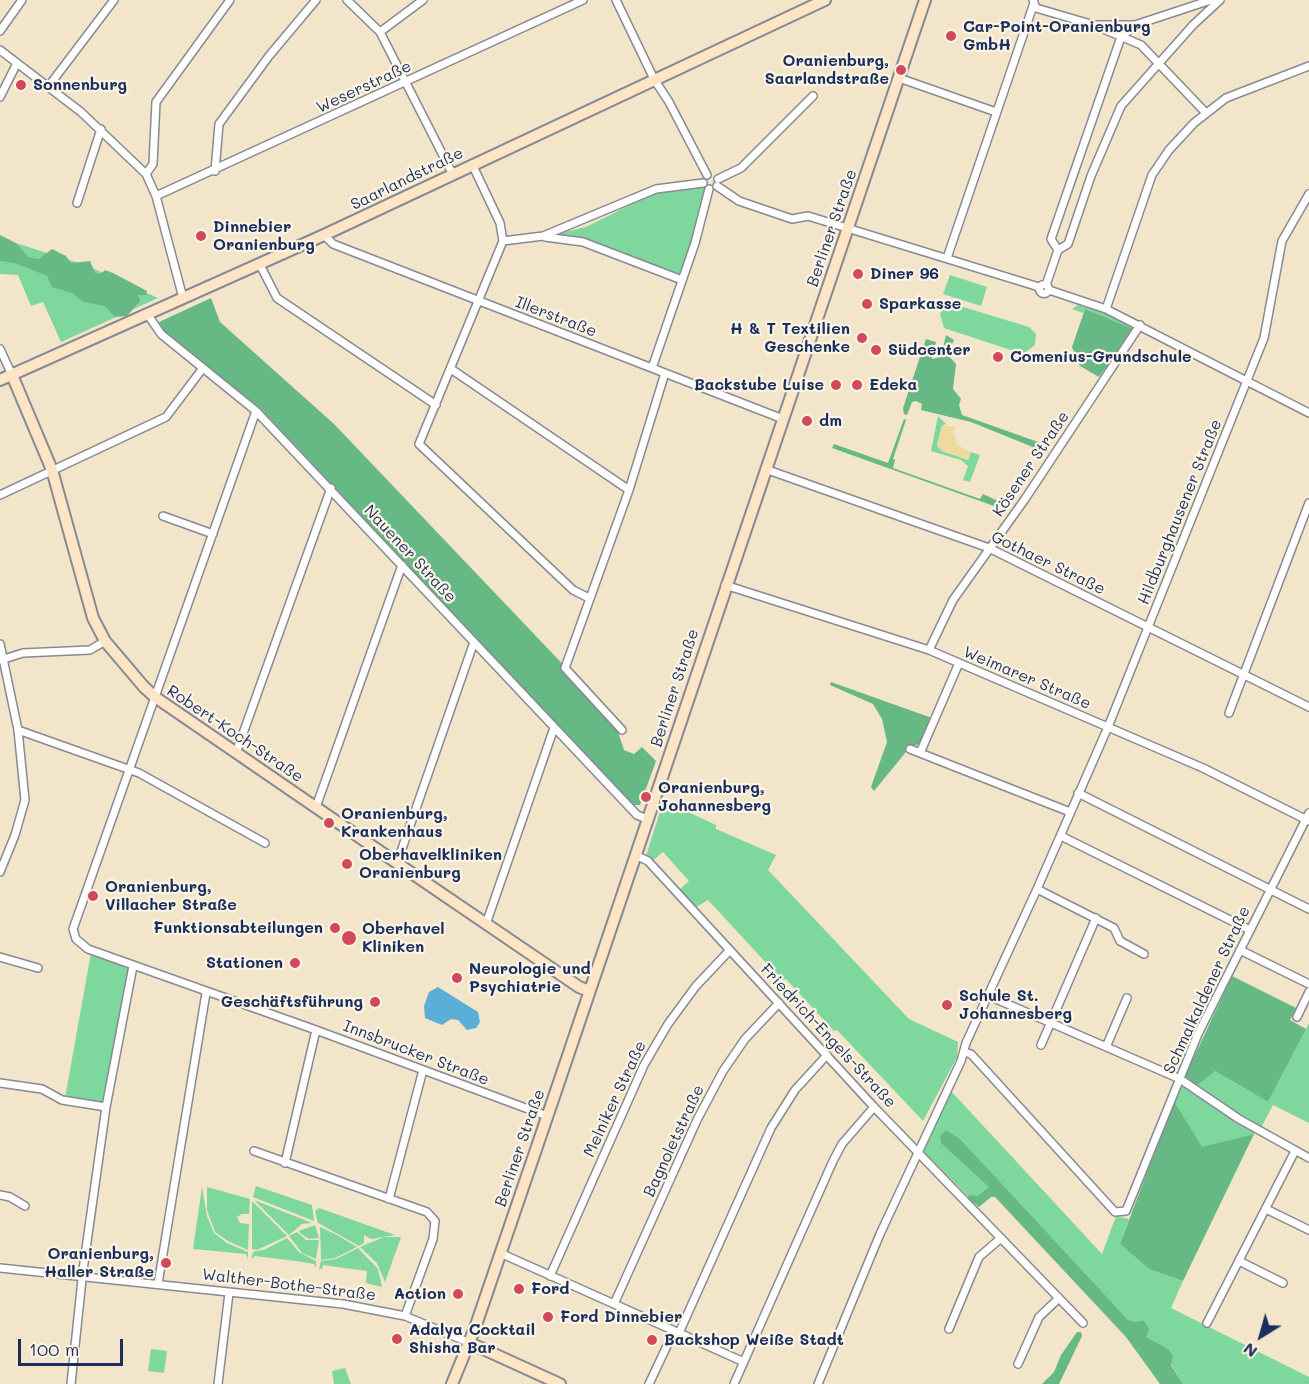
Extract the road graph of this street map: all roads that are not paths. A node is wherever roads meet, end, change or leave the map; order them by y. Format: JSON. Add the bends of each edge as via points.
{"nodes":[{"id":1,"x":22,"y":0,"type":"edge"},
{"id":2,"x":114,"y":0,"type":"edge"},
{"id":3,"x":230,"y":0,"type":"edge"},
{"id":4,"x":316,"y":0,"type":"edge"},
{"id":5,"x":347,"y":0,"type":"edge"},
{"id":6,"x":423,"y":0,"type":"edge"},
{"id":7,"x":583,"y":0,"type":"edge"},
{"id":8,"x":616,"y":0,"type":"edge"},
{"id":9,"x":825,"y":0,"type":"edge"},
{"id":10,"x":925,"y":0,"type":"edge"},
{"id":11,"x":1211,"y":0,"type":"edge"},
{"id":12,"x":1220,"y":0,"type":"edge"},
{"id":13,"x":1033,"y":3,"type":"edge"},
{"id":14,"x":1094,"y":25,"type":"junction"},
{"id":15,"x":1135,"y":25,"type":"junction"},
{"id":16,"x":0,"y":31,"type":"edge"},
{"id":17,"x":380,"y":32,"type":"junction"},
{"id":18,"x":1121,"y":37,"type":"junction"},
{"id":19,"x":0,"y":50,"type":"edge"},
{"id":20,"x":1159,"y":62,"type":"junction"},
{"id":21,"x":17,"y":63,"type":"junction"},
{"id":22,"x":1309,"y":66,"type":"edge"},
{"id":23,"x":899,"y":78,"type":"junction"},
{"id":24,"x":654,"y":79,"type":"junction"},
{"id":25,"x":407,"y":82,"type":"junction"},
{"id":26,"x":48,"y":87,"type":"junction"},
{"id":27,"x":813,"y":96,"type":"dead end"},
{"id":28,"x":0,"y":97,"type":"edge"},
{"id":29,"x":996,"y":112,"type":"junction"},
{"id":30,"x":1206,"y":113,"type":"junction"},
{"id":31,"x":101,"y":129,"type":"junction"},
{"id":32,"x":472,"y":164,"type":"junction"},
{"id":33,"x":214,"y":171,"type":"junction"},
{"id":34,"x":452,"y":173,"type":"junction"},
{"id":35,"x":147,"y":174,"type":"junction"},
{"id":36,"x":707,"y":174,"type":"junction"},
{"id":37,"x":703,"y":183,"type":"junction"},
{"id":38,"x":715,"y":185,"type":"junction"},
{"id":39,"x":1309,"y":194,"type":"edge"},
{"id":40,"x":156,"y":196,"type":"junction"},
{"id":41,"x":77,"y":203,"type":"dead end"},
{"id":42,"x":848,"y":228,"type":"junction"},
{"id":43,"x":324,"y":235,"type":"junction"},
{"id":44,"x":543,"y":236,"type":"junction"},
{"id":45,"x":503,"y":242,"type":"junction"},
{"id":46,"x":1058,"y":250,"type":"junction"},
{"id":47,"x":947,"y":258,"type":"junction"},
{"id":48,"x":259,"y":263,"type":"junction"},
{"id":49,"x":682,"y":280,"type":"junction"},
{"id":50,"x":1045,"y":287,"type":"junction"},
{"id":51,"x":183,"y":298,"type":"junction"},
{"id":52,"x":480,"y":303,"type":"junction"},
{"id":53,"x":1106,"y":309,"type":"junction"},
{"id":54,"x":148,"y":315,"type":"junction"},
{"id":55,"x":1140,"y":325,"type":"junction"},
{"id":56,"x":0,"y":349,"type":"edge"},
{"id":57,"x":203,"y":368,"type":"junction"},
{"id":58,"x":652,"y":368,"type":"junction"},
{"id":59,"x":451,"y":369,"type":"junction"},
{"id":60,"x":665,"y":373,"type":"junction"},
{"id":61,"x":12,"y":375,"type":"junction"},
{"id":62,"x":0,"y":380,"type":"edge"},
{"id":63,"x":1248,"y":381,"type":"junction"},
{"id":64,"x":436,"y":405,"type":"junction"},
{"id":65,"x":256,"y":411,"type":"junction"},
{"id":66,"x":1309,"y":413,"type":"edge"},
{"id":67,"x":783,"y":419,"type":"junction"},
{"id":68,"x":765,"y":469,"type":"junction"},
{"id":69,"x":52,"y":470,"type":"junction"},
{"id":70,"x":331,"y":489,"type":"junction"},
{"id":71,"x":629,"y":490,"type":"junction"},
{"id":72,"x":0,"y":495,"type":"edge"},
{"id":73,"x":1309,"y":503,"type":"edge"},
{"id":74,"x":163,"y":516,"type":"dead end"},
{"id":75,"x":213,"y":534,"type":"junction"},
{"id":76,"x":989,"y":548,"type":"junction"},
{"id":77,"x":402,"y":565,"type":"junction"},
{"id":78,"x":725,"y":585,"type":"junction"},
{"id":79,"x":589,"y":598,"type":"junction"},
{"id":80,"x":1148,"y":627,"type":"junction"},
{"id":81,"x":105,"y":641,"type":"junction"},
{"id":82,"x":474,"y":642,"type":"junction"},
{"id":83,"x":0,"y":644,"type":"edge"},
{"id":84,"x":929,"y":650,"type":"junction"},
{"id":85,"x":2,"y":659,"type":"edge"},
{"id":86,"x":959,"y":663,"type":"junction"},
{"id":87,"x":1243,"y":674,"type":"junction"},
{"id":88,"x":155,"y":697,"type":"junction"},
{"id":89,"x":1309,"y":707,"type":"edge"},
{"id":90,"x":1229,"y":712,"type":"dead end"},
{"id":91,"x":1108,"y":727,"type":"junction"},
{"id":92,"x":554,"y":728,"type":"junction"},
{"id":93,"x":18,"y":730,"type":"junction"},
{"id":94,"x":622,"y":730,"type":"dead end"},
{"id":95,"x":910,"y":749,"type":"dead end"},
{"id":96,"x":236,"y":753,"type":"junction"},
{"id":97,"x":920,"y":753,"type":"junction"},
{"id":98,"x":129,"y":770,"type":"junction"},
{"id":99,"x":1078,"y":793,"type":"junction"},
{"id":100,"x":316,"y":807,"type":"junction"},
{"id":101,"x":1070,"y":812,"type":"junction"},
{"id":102,"x":1308,"y":818,"type":"edge"},
{"id":103,"x":647,"y":819,"type":"junction"},
{"id":104,"x":1061,"y":836,"type":"junction"},
{"id":105,"x":265,"y":843,"type":"dead end"},
{"id":106,"x":635,"y":855,"type":"junction"},
{"id":107,"x":397,"y":863,"type":"junction"},
{"id":108,"x":0,"y":872,"type":"edge"},
{"id":109,"x":1037,"y":889,"type":"junction"},
{"id":110,"x":1270,"y":890,"type":"junction"},
{"id":111,"x":1309,"y":909,"type":"edge"},
{"id":112,"x":1096,"y":918,"type":"junction"},
{"id":113,"x":486,"y":924,"type":"junction"},
{"id":114,"x":1250,"y":930,"type":"junction"},
{"id":115,"x":730,"y":950,"type":"junction"},
{"id":116,"x":1240,"y":950,"type":"junction"},
{"id":117,"x":1144,"y":954,"type":"dead end"},
{"id":118,"x":0,"y":957,"type":"edge"},
{"id":119,"x":133,"y":966,"type":"junction"},
{"id":120,"x":38,"y":968,"type":"dead end"},
{"id":121,"x":1309,"y":984,"type":"edge"},
{"id":122,"x":590,"y":991,"type":"junction"},
{"id":123,"x":1309,"y":992,"type":"edge"},
{"id":124,"x":206,"y":993,"type":"junction"},
{"id":125,"x":988,"y":996,"type":"junction"},
{"id":126,"x":1127,"y":998,"type":"dead end"},
{"id":127,"x":779,"y":1003,"type":"junction"},
{"id":128,"x":1297,"y":1017,"type":"dead end"},
{"id":129,"x":1051,"y":1023,"type":"junction"},
{"id":130,"x":315,"y":1030,"type":"junction"},
{"id":131,"x":1041,"y":1045,"type":"dead end"},
{"id":132,"x":1106,"y":1047,"type":"junction"},
{"id":133,"x":964,"y":1052,"type":"junction"},
{"id":134,"x":826,"y":1055,"type":"junction"},
{"id":135,"x":423,"y":1070,"type":"junction"},
{"id":136,"x":1180,"y":1079,"type":"junction"},
{"id":137,"x":0,"y":1083,"type":"edge"},
{"id":138,"x":106,"y":1107,"type":"junction"},
{"id":139,"x":874,"y":1107,"type":"junction"},
{"id":140,"x":547,"y":1116,"type":"junction"},
{"id":141,"x":254,"y":1151,"type":"dead end"},
{"id":142,"x":918,"y":1151,"type":"junction"},
{"id":143,"x":1295,"y":1151,"type":"junction"},
{"id":144,"x":1309,"y":1158,"type":"edge"},
{"id":145,"x":285,"y":1163,"type":"junction"},
{"id":146,"x":0,"y":1195,"type":"edge"},
{"id":147,"x":389,"y":1199,"type":"junction"},
{"id":148,"x":25,"y":1206,"type":"dead end"},
{"id":149,"x":1266,"y":1209,"type":"junction"},
{"id":150,"x":1309,"y":1230,"type":"edge"},
{"id":151,"x":1001,"y":1238,"type":"junction"},
{"id":152,"x":500,"y":1253,"type":"junction"},
{"id":153,"x":1239,"y":1261,"type":"junction"},
{"id":154,"x":0,"y":1268,"type":"edge"},
{"id":155,"x":550,"y":1275,"type":"junction"},
{"id":156,"x":83,"y":1277,"type":"junction"},
{"id":157,"x":1283,"y":1283,"type":"dead end"},
{"id":158,"x":158,"y":1284,"type":"junction"},
{"id":159,"x":229,"y":1293,"type":"junction"},
{"id":160,"x":1059,"y":1298,"type":"junction"},
{"id":161,"x":614,"y":1304,"type":"junction"},
{"id":162,"x":405,"y":1316,"type":"junction"},
{"id":163,"x":1083,"y":1323,"type":"dead end"},
{"id":164,"x":1207,"y":1323,"type":"dead end"},
{"id":165,"x":949,"y":1329,"type":"dead end"},
{"id":166,"x":677,"y":1332,"type":"junction"},
{"id":167,"x":470,"y":1343,"type":"junction"},
{"id":168,"x":744,"y":1362,"type":"junction"},
{"id":169,"x":1018,"y":1364,"type":"dead end"},
{"id":170,"x":71,"y":1384,"type":"edge"},
{"id":171,"x":218,"y":1384,"type":"edge"},
{"id":172,"x":452,"y":1384,"type":"edge"},
{"id":173,"x":560,"y":1384,"type":"edge"},
{"id":174,"x":649,"y":1384,"type":"edge"},
{"id":175,"x":734,"y":1384,"type":"edge"},
{"id":176,"x":818,"y":1384,"type":"edge"}],
"edges":[{"from":1,"to":16,"type":"street"},
{"from":2,"to":26,"type":"street"},
{"from":3,"to":35,"type":"street","via":[[156,102],[153,164]]},
{"from":4,"to":33,"type":"street","via":[[219,124]]},
{"from":5,"to":17,"type":"street"},
{"from":6,"to":17,"type":"street"},
{"from":7,"to":25,"type":"street","name":"Weserstraße"},
{"from":8,"to":24,"type":"street"},
{"from":9,"to":24,"type":"street","name":"Saarlandstraße"},
{"from":10,"to":23,"type":"street","name":"Berliner Straße"},
{"from":11,"to":15,"type":"street"},
{"from":12,"to":20,"type":"street"},
{"from":13,"to":14,"type":"street"},
{"from":13,"to":29,"type":"street"},
{"from":14,"to":15,"type":"street"},
{"from":14,"to":18,"type":"street"},
{"from":15,"to":18,"type":"street"},
{"from":17,"to":25,"type":"street"},
{"from":18,"to":20,"type":"street","via":[[1141,45]]},
{"from":18,"to":46,"type":"street","via":[[1051,239]]},
{"from":19,"to":21,"type":"street"},
{"from":20,"to":30,"type":"street"},
{"from":20,"to":46,"type":"street","via":[[1113,120],[1068,244]]},
{"from":21,"to":26,"type":"street"},
{"from":21,"to":28,"type":"street"},
{"from":22,"to":30,"type":"street","via":[[1242,91]]},
{"from":23,"to":29,"type":"street"},
{"from":23,"to":42,"type":"street","name":"Berliner Straße"},
{"from":24,"to":32,"type":"street","name":"Saarlandstraße"},
{"from":24,"to":36,"type":"street"},
{"from":25,"to":33,"type":"street","name":"Weserstraße"},
{"from":25,"to":34,"type":"street"},
{"from":26,"to":31,"type":"street"},
{"from":27,"to":38,"type":"street","via":[[741,168]]},
{"from":29,"to":47,"type":"street"},
{"from":30,"to":53,"type":"street","via":[[1168,150],[1152,175]]},
{"from":31,"to":35,"type":"street"},
{"from":31,"to":41,"type":"street"},
{"from":32,"to":34,"type":"street","name":"Saarlandstraße"},
{"from":32,"to":45,"type":"street","via":[[500,223]]},
{"from":33,"to":40,"type":"street","name":"Weserstraße"},
{"from":34,"to":43,"type":"street","name":"Saarlandstraße"},
{"from":35,"to":40,"type":"street"},
{"from":36,"to":37,"type":"street"},
{"from":36,"to":38,"type":"street","via":[[712,174]]},
{"from":37,"to":38,"type":"street"},
{"from":37,"to":44,"type":"street","via":[[656,189]]},
{"from":38,"to":42,"type":"street","via":[[739,201],[792,219],[808,216]]},
{"from":38,"to":49,"type":"street"},
{"from":39,"to":63,"type":"street","name":"Hildburghausener Straße","via":[[1282,241],[1264,338]]},
{"from":40,"to":51,"type":"street"},
{"from":42,"to":47,"type":"street"},
{"from":42,"to":67,"type":"street","name":"Berliner Straße"},
{"from":43,"to":48,"type":"street","name":"Saarlandstraße"},
{"from":43,"to":52,"type":"street","name":"Illerstraße","via":[[333,244]]},
{"from":44,"to":45,"type":"street"},
{"from":44,"to":49,"type":"street","via":[[583,242]]},
{"from":45,"to":52,"type":"street"},
{"from":46,"to":50,"type":"street"},
{"from":47,"to":50,"type":"street"},
{"from":48,"to":51,"type":"street","name":"Saarlandstraße"},
{"from":48,"to":64,"type":"street","via":[[277,298]]},
{"from":49,"to":58,"type":"street"},
{"from":50,"to":53,"type":"street"},
{"from":51,"to":54,"type":"street","name":"Saarlandstraße"},
{"from":52,"to":58,"type":"street","name":"Illerstraße"},
{"from":52,"to":59,"type":"street"},
{"from":53,"to":55,"type":"street"},
{"from":54,"to":57,"type":"street","name":"Nauener Straße","via":[[161,334]]},
{"from":54,"to":61,"type":"street","name":"Saarlandstraße"},
{"from":55,"to":63,"type":"street"},
{"from":55,"to":76,"type":"street","name":"Kösener Straße"},
{"from":56,"to":61,"type":"street","name":"Robert-Koch-Straße"},
{"from":57,"to":65,"type":"street","name":"Nauener Straße"},
{"from":57,"to":69,"type":"street","via":[[166,417]]},
{"from":58,"to":60,"type":"street","name":"Illerstraße"},
{"from":59,"to":64,"type":"street"},
{"from":59,"to":71,"type":"street"},
{"from":60,"to":67,"type":"street","name":"Illerstraße"},
{"from":60,"to":71,"type":"street"},
{"from":61,"to":62,"type":"street","name":"Saarlandstraße"},
{"from":61,"to":69,"type":"street","name":"Robert-Koch-Straße"},
{"from":63,"to":66,"type":"street"},
{"from":63,"to":80,"type":"street","name":"Hildburghausener Straße"},
{"from":64,"to":79,"type":"street","via":[[419,444],[573,590]]},
{"from":65,"to":70,"type":"street","name":"Nauener Straße"},
{"from":65,"to":75,"type":"street"},
{"from":67,"to":68,"type":"street","name":"Berliner Straße"},
{"from":68,"to":76,"type":"street","name":"Gothaer Straße"},
{"from":68,"to":78,"type":"street","name":"Berliner Straße"},
{"from":69,"to":72,"type":"street"},
{"from":69,"to":81,"type":"street","name":"Robert-Koch-Straße","via":[[93,618]]},
{"from":70,"to":77,"type":"street","name":"Nauener Straße"},
{"from":70,"to":96,"type":"street"},
{"from":71,"to":79,"type":"street"},
{"from":73,"to":87,"type":"street"},
{"from":74,"to":75,"type":"street"},
{"from":75,"to":88,"type":"street"},
{"from":76,"to":80,"type":"street","name":"Gothaer Straße"},
{"from":76,"to":84,"type":"street","name":"Kösener Straße","via":[[953,600]]},
{"from":77,"to":82,"type":"street","name":"Nauener Straße"},
{"from":77,"to":100,"type":"street"},
{"from":78,"to":84,"type":"street","name":"Weimarer Straße"},
{"from":78,"to":103,"type":"street","name":"Berliner Straße"},
{"from":79,"to":94,"type":"street","via":[[565,668]]},
{"from":80,"to":87,"type":"street","name":"Gothaer Straße"},
{"from":80,"to":91,"type":"street","name":"Hildburghausener Straße"},
{"from":81,"to":85,"type":"street","via":[[90,650]]},
{"from":81,"to":88,"type":"street","name":"Robert-Koch-Straße"},
{"from":82,"to":92,"type":"street","name":"Nauener Straße"},
{"from":82,"to":107,"type":"street"},
{"from":83,"to":85,"type":"street"},
{"from":84,"to":86,"type":"street","name":"Weimarer Straße"},
{"from":85,"to":93,"type":"street"},
{"from":86,"to":91,"type":"street","name":"Weimarer Straße"},
{"from":86,"to":97,"type":"street"},
{"from":87,"to":89,"type":"street","name":"Gothaer Straße"},
{"from":87,"to":90,"type":"street"},
{"from":88,"to":96,"type":"street","name":"Robert-Koch-Straße"},
{"from":88,"to":98,"type":"street"},
{"from":91,"to":99,"type":"street","name":"Hildburghausener Straße"},
{"from":91,"to":102,"type":"street","name":"Weimarer Straße"},
{"from":92,"to":103,"type":"street","name":"Nauener Straße","via":[[637,815]]},
{"from":92,"to":113,"type":"street"},
{"from":93,"to":98,"type":"street"},
{"from":93,"to":108,"type":"street","via":[[25,800]]},
{"from":95,"to":97,"type":"street"},
{"from":96,"to":100,"type":"street","name":"Robert-Koch-Straße"},
{"from":97,"to":101,"type":"street"},
{"from":98,"to":105,"type":"street"},
{"from":98,"to":119,"type":"street","name":"Innsbrucker Straße","via":[[73,929],[76,939],[88,949]]},
{"from":99,"to":101,"type":"street","name":"Hildburghausener Straße"},
{"from":99,"to":110,"type":"street"},
{"from":100,"to":107,"type":"street","name":"Robert-Koch-Straße"},
{"from":101,"to":104,"type":"street","name":"Hildburghausener Straße"},
{"from":102,"to":110,"type":"street","name":"Schmalkaldener Straße"},
{"from":103,"to":106,"type":"street","name":"Berliner Straße"},
{"from":104,"to":109,"type":"street","name":"Hildburghausener Straße"},
{"from":104,"to":114,"type":"street"},
{"from":106,"to":115,"type":"street","name":"Friedrich-Engels-Straße","via":[[648,861]]},
{"from":106,"to":122,"type":"street","name":"Berliner Straße"},
{"from":107,"to":113,"type":"street","name":"Robert-Koch-Straße"},
{"from":109,"to":112,"type":"street"},
{"from":109,"to":125,"type":"street","name":"Hildburghausener Straße"},
{"from":110,"to":111,"type":"street"},
{"from":110,"to":114,"type":"street","name":"Schmalkaldener Straße"},
{"from":112,"to":117,"type":"street","via":[[1114,928],[1124,944]]},
{"from":112,"to":129,"type":"street"},
{"from":113,"to":122,"type":"street","name":"Robert-Koch-Straße"},
{"from":114,"to":116,"type":"street","name":"Schmalkaldener Straße"},
{"from":115,"to":127,"type":"street","name":"Friedrich-Engels-Straße"},
{"from":115,"to":155,"type":"street","name":"Melniker Straße","via":[[696,986],[644,1065]]},
{"from":116,"to":121,"type":"street"},
{"from":116,"to":136,"type":"street","name":"Schmalkaldener Straße"},
{"from":118,"to":120,"type":"street"},
{"from":119,"to":124,"type":"street","name":"Innsbrucker Straße"},
{"from":119,"to":138,"type":"street"},
{"from":122,"to":140,"type":"street","name":"Berliner Straße"},
{"from":123,"to":128,"type":"street"},
{"from":124,"to":130,"type":"street","name":"Innsbrucker Straße"},
{"from":124,"to":158,"type":"street"},
{"from":125,"to":129,"type":"street"},
{"from":125,"to":133,"type":"street","name":"Hildburghausener Straße"},
{"from":126,"to":132,"type":"street"},
{"from":127,"to":134,"type":"street","name":"Friedrich-Engels-Straße"},
{"from":127,"to":161,"type":"street","name":"Bagnoletstraße","via":[[745,1038],[723,1071]]},
{"from":129,"to":131,"type":"street"},
{"from":129,"to":132,"type":"street"},
{"from":130,"to":135,"type":"street","name":"Innsbrucker Straße"},
{"from":130,"to":145,"type":"street"},
{"from":132,"to":136,"type":"street"},
{"from":133,"to":136,"type":"street","name":"Schmalkaldener Straße","via":[[978,1062],[1121,1214]]},
{"from":133,"to":142,"type":"street","name":"Hildburghausener Straße"},
{"from":134,"to":139,"type":"street","name":"Friedrich-Engels-Straße"},
{"from":134,"to":166,"type":"street","via":[[795,1090],[771,1128]]},
{"from":135,"to":140,"type":"street","name":"Innsbrucker Straße"},
{"from":135,"to":147,"type":"street"},
{"from":136,"to":143,"type":"street"},
{"from":137,"to":138,"type":"street","via":[[42,1089],[62,1100]]},
{"from":138,"to":156,"type":"street"},
{"from":139,"to":142,"type":"street","name":"Friedrich-Engels-Straße"},
{"from":139,"to":168,"type":"street","via":[[842,1144],[833,1161]]},
{"from":140,"to":152,"type":"street","name":"Berliner Straße"},
{"from":141,"to":145,"type":"street"},
{"from":142,"to":151,"type":"street","name":"Friedrich-Engels-Straße"},
{"from":142,"to":176,"type":"street","name":"Hildburghausener Straße"},
{"from":143,"to":144,"type":"street"},
{"from":143,"to":149,"type":"street"},
{"from":145,"to":147,"type":"street"},
{"from":146,"to":148,"type":"street"},
{"from":147,"to":162,"type":"street","via":[[427,1212],[435,1221],[433,1239]]},
{"from":149,"to":150,"type":"street"},
{"from":149,"to":153,"type":"street"},
{"from":151,"to":160,"type":"street","name":"Friedrich-Engels-Straße"},
{"from":151,"to":165,"type":"street","via":[[979,1257]]},
{"from":152,"to":155,"type":"street"},
{"from":152,"to":167,"type":"street","name":"Berliner Straße"},
{"from":153,"to":157,"type":"street"},
{"from":153,"to":164,"type":"street"},
{"from":154,"to":156,"type":"street","name":"Walther-Bothe-Straße"},
{"from":155,"to":161,"type":"street"},
{"from":156,"to":158,"type":"street","name":"Walther-Bothe-Straße"},
{"from":156,"to":170,"type":"street"},
{"from":158,"to":159,"type":"street","name":"Walther-Bothe-Straße"},
{"from":159,"to":162,"type":"street","name":"Walther-Bothe-Straße","via":[[343,1304]]},
{"from":159,"to":171,"type":"street"},
{"from":160,"to":163,"type":"street","name":"Friedrich-Engels-Straße"},
{"from":160,"to":169,"type":"street","via":[[1039,1317]]},
{"from":161,"to":166,"type":"street"},
{"from":162,"to":167,"type":"street","name":"Walther-Bothe-Straße"},
{"from":166,"to":168,"type":"street"},
{"from":166,"to":174,"type":"street"},
{"from":167,"to":172,"type":"street","name":"Berliner Straße"},
{"from":167,"to":173,"type":"street","name":"Walther-Bothe-Straße"},
{"from":168,"to":175,"type":"street"}]}
